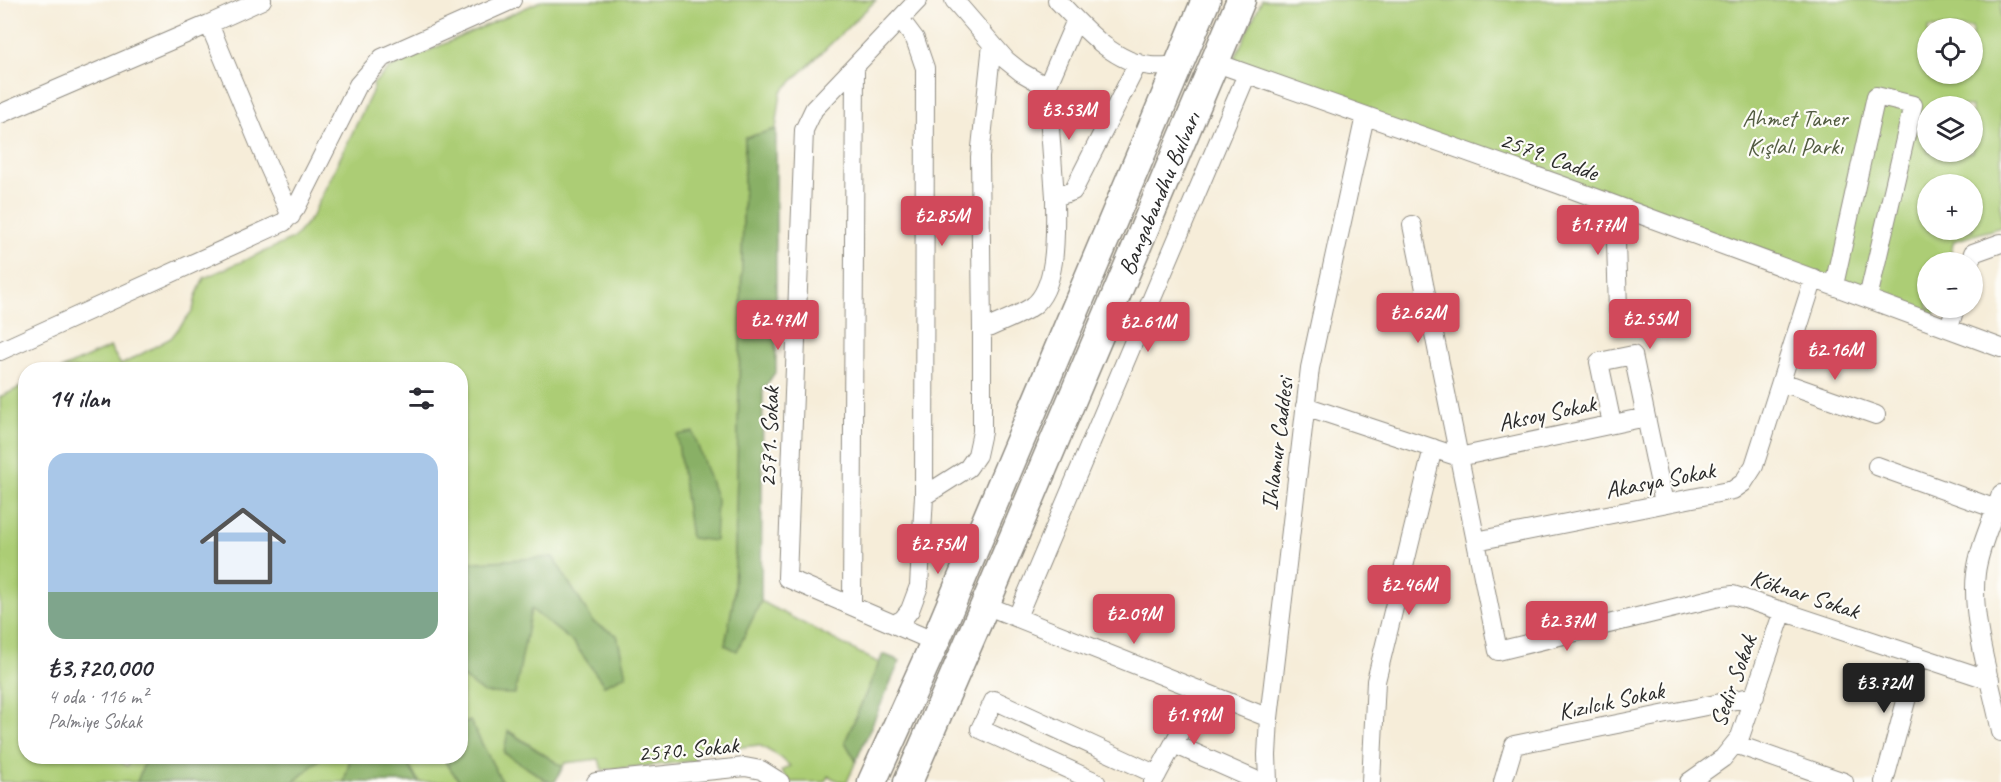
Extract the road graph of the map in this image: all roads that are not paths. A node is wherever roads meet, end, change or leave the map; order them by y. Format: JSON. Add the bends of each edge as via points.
{"nodes":[{"id":1,"x":262,"y":0,"type":"edge"},
{"id":2,"x":512,"y":0,"type":"edge"},
{"id":3,"x":918,"y":0,"type":"edge"},
{"id":4,"x":954,"y":0,"type":"edge"},
{"id":5,"x":1057,"y":0,"type":"edge"},
{"id":6,"x":1206,"y":0,"type":"edge"},
{"id":7,"x":1241,"y":0,"type":"edge"},
{"id":8,"x":900,"y":20,"type":"junction"},
{"id":9,"x":1076,"y":20,"type":"junction"},
{"id":10,"x":209,"y":24,"type":"junction"},
{"id":11,"x":992,"y":44,"type":"junction"},
{"id":12,"x":1215,"y":62,"type":"junction"},
{"id":13,"x":1138,"y":63,"type":"junction"},
{"id":14,"x":1179,"y":65,"type":"junction"},
{"id":15,"x":855,"y":66,"type":"junction"},
{"id":16,"x":1247,"y":74,"type":"junction"},
{"id":17,"x":1047,"y":87,"type":"junction"},
{"id":18,"x":0,"y":114,"type":"edge"},
{"id":19,"x":1365,"y":116,"type":"junction"},
{"id":20,"x":1055,"y":197,"type":"junction"},
{"id":21,"x":1629,"y":210,"type":"junction"},
{"id":22,"x":291,"y":216,"type":"junction"},
{"id":23,"x":1412,"y":225,"type":"dead end"},
{"id":24,"x":2001,"y":243,"type":"edge"},
{"id":25,"x":1976,"y":252,"type":"edge"},
{"id":26,"x":1814,"y":278,"type":"junction"},
{"id":27,"x":1834,"y":285,"type":"junction"},
{"id":28,"x":1868,"y":298,"type":"junction"},
{"id":29,"x":1618,"y":311,"type":"dead end"},
{"id":30,"x":1952,"y":318,"type":"edge"},
{"id":31,"x":1948,"y":328,"type":"junction"},
{"id":32,"x":982,"y":331,"type":"junction"},
{"id":33,"x":2001,"y":348,"type":"edge"},
{"id":34,"x":0,"y":351,"type":"edge"},
{"id":35,"x":1782,"y":382,"type":"junction"},
{"id":36,"x":1305,"y":406,"type":"junction"},
{"id":37,"x":1876,"y":414,"type":"dead end"},
{"id":38,"x":1646,"y":417,"type":"junction"},
{"id":39,"x":1612,"y":424,"type":"junction"},
{"id":40,"x":1433,"y":448,"type":"junction"},
{"id":41,"x":1459,"y":457,"type":"junction"},
{"id":42,"x":1877,"y":466,"type":"dead end"},
{"id":43,"x":924,"y":496,"type":"junction"},
{"id":44,"x":1664,"y":502,"type":"junction"},
{"id":45,"x":1998,"y":502,"type":"edge"},
{"id":46,"x":1476,"y":541,"type":"junction"},
{"id":47,"x":985,"y":605,"type":"junction"},
{"id":48,"x":852,"y":606,"type":"junction"},
{"id":49,"x":1783,"y":611,"type":"junction"},
{"id":50,"x":1017,"y":617,"type":"junction"},
{"id":51,"x":894,"y":624,"type":"junction"},
{"id":52,"x":935,"y":642,"type":"junction"},
{"id":53,"x":1918,"y":657,"type":"junction"},
{"id":54,"x":1990,"y":680,"type":"junction"},
{"id":55,"x":1202,"y":691,"type":"junction"},
{"id":56,"x":1755,"y":696,"type":"junction"},
{"id":57,"x":1998,"y":706,"type":"edge"},
{"id":58,"x":1269,"y":718,"type":"junction"},
{"id":59,"x":2001,"y":732,"type":"edge"},
{"id":60,"x":1174,"y":744,"type":"junction"},
{"id":61,"x":1735,"y":744,"type":"junction"},
{"id":62,"x":1155,"y":778,"type":"edge"},
{"id":63,"x":596,"y":782,"type":"edge"},
{"id":64,"x":780,"y":782,"type":"edge"},
{"id":65,"x":872,"y":782,"type":"edge"},
{"id":66,"x":908,"y":782,"type":"edge"},
{"id":67,"x":1096,"y":782,"type":"edge"},
{"id":68,"x":1260,"y":782,"type":"edge"},
{"id":69,"x":1268,"y":782,"type":"edge"},
{"id":70,"x":1371,"y":782,"type":"edge"},
{"id":71,"x":1503,"y":782,"type":"edge"},
{"id":72,"x":1689,"y":782,"type":"edge"},
{"id":73,"x":1844,"y":782,"type":"edge"},
{"id":74,"x":1884,"y":782,"type":"edge"}],
"edges":[{"from":1,"to":10,"type":"street"},
{"from":2,"to":22,"type":"street","via":[[382,58],[369,70]]},
{"from":3,"to":8,"type":"street","name":"2571. Sokak"},
{"from":4,"to":11,"type":"street"},
{"from":5,"to":9,"type":"street"},
{"from":6,"to":14,"type":"main road","name":"Bangabandhu Bulvarı"},
{"from":7,"to":12,"type":"main road","name":"Bangabandhu Bulvarı"},
{"from":8,"to":15,"type":"street","name":"2571. Sokak"},
{"from":8,"to":43,"type":"street","via":[[915,39],[925,68]]},
{"from":9,"to":13,"type":"street","via":[[1114,52]]},
{"from":9,"to":17,"type":"street"},
{"from":10,"to":18,"type":"street"},
{"from":10,"to":22,"type":"street"},
{"from":11,"to":17,"type":"street","via":[[1021,72]]},
{"from":11,"to":32,"type":"street","via":[[981,157]]},
{"from":12,"to":14,"type":"main road"},
{"from":12,"to":16,"type":"street","name":"2579. Cadde"},
{"from":12,"to":47,"type":"main road","name":"Bangabandhu Bulvarı"},
{"from":13,"to":14,"type":"street"},
{"from":13,"to":20,"type":"street","via":[[1073,191]]},
{"from":14,"to":52,"type":"main road","name":"Bangabandhu Bulvarı"},
{"from":15,"to":48,"type":"street"},
{"from":15,"to":48,"type":"street","name":"2571. Sokak","via":[[814,109],[804,130],[787,578]]},
{"from":16,"to":19,"type":"street","name":"2579. Cadde"},
{"from":16,"to":50,"type":"street"},
{"from":17,"to":20,"type":"street"},
{"from":19,"to":21,"type":"street","name":"2579. Cadde"},
{"from":19,"to":36,"type":"street","name":"Ihlamur Caddesi"},
{"from":20,"to":32,"type":"street","via":[[1053,260],[1043,293],[1034,305]]},
{"from":21,"to":26,"type":"street","name":"2579. Cadde"},
{"from":21,"to":29,"type":"street","via":[[1616,242]]},
{"from":22,"to":34,"type":"street","via":[[266,231]]},
{"from":23,"to":41,"type":"street","name":"Köknar Sokak"},
{"from":24,"to":25,"type":"street"},
{"from":26,"to":27,"type":"street","name":"2579. Cadde"},
{"from":26,"to":35,"type":"street","name":"Akasya Sokak"},
{"from":27,"to":28,"type":"street","name":"2579. Cadde"},
{"from":27,"to":28,"type":"street","via":[[1876,96],[1913,105]]},
{"from":28,"to":31,"type":"street","name":"2579. Cadde"},
{"from":30,"to":31,"type":"street"},
{"from":31,"to":33,"type":"street","name":"2579. Cadde"},
{"from":32,"to":43,"type":"street","via":[[982,432],[977,455],[968,468]]},
{"from":35,"to":37,"type":"street"},
{"from":35,"to":44,"type":"street","name":"Akasya Sokak","via":[[1754,466],[1743,483],[1733,490]]},
{"from":36,"to":40,"type":"street"},
{"from":36,"to":58,"type":"street","name":"Ihlamur Caddesi"},
{"from":38,"to":39,"type":"street","name":"Aksoy Sokak"},
{"from":38,"to":39,"type":"street","via":[[1633,355],[1599,362]]},
{"from":38,"to":44,"type":"street"},
{"from":39,"to":41,"type":"street","name":"Aksoy Sokak"},
{"from":40,"to":41,"type":"street"},
{"from":40,"to":70,"type":"street","via":[[1376,681]]},
{"from":41,"to":46,"type":"street","name":"Köknar Sokak"},
{"from":42,"to":45,"type":"street"},
{"from":43,"to":51,"type":"street","via":[[919,586],[910,610]]},
{"from":44,"to":46,"type":"street","name":"Akasya Sokak"},
{"from":45,"to":54,"type":"street","via":[[1975,581]]},
{"from":46,"to":49,"type":"street","name":"Köknar Sokak","via":[[1498,651],[1729,595]]},
{"from":47,"to":50,"type":"street"},
{"from":47,"to":66,"type":"main road","name":"Bangabandhu Bulvarı"},
{"from":48,"to":51,"type":"street","name":"2571. Sokak"},
{"from":49,"to":53,"type":"street","name":"Köknar Sokak"},
{"from":49,"to":56,"type":"street","name":"Sedir Sokak"},
{"from":50,"to":55,"type":"street"},
{"from":51,"to":52,"type":"street","name":"2571. Sokak"},
{"from":52,"to":65,"type":"main road","name":"Bangabandhu Bulvarı"},
{"from":53,"to":54,"type":"street","name":"Köknar Sokak"},
{"from":53,"to":74,"type":"street"},
{"from":54,"to":57,"type":"street"},
{"from":55,"to":58,"type":"street"},
{"from":55,"to":60,"type":"street"},
{"from":56,"to":61,"type":"street","name":"Sedir Sokak"},
{"from":56,"to":71,"type":"street","name":"Kızılcık Sokak","via":[[1514,745]]},
{"from":57,"to":59,"type":"street"},
{"from":58,"to":69,"type":"street","name":"Ihlamur Caddesi"},
{"from":60,"to":62,"type":"street"},
{"from":60,"to":68,"type":"street"},
{"from":61,"to":72,"type":"street","name":"Sedir Sokak","via":[[1715,765]]},
{"from":61,"to":73,"type":"street"},
{"from":62,"to":67,"type":"street","via":[[994,700],[980,729]]},
{"from":63,"to":64,"type":"street","name":"2570. Sokak","via":[[745,767],[761,770]]}]}
